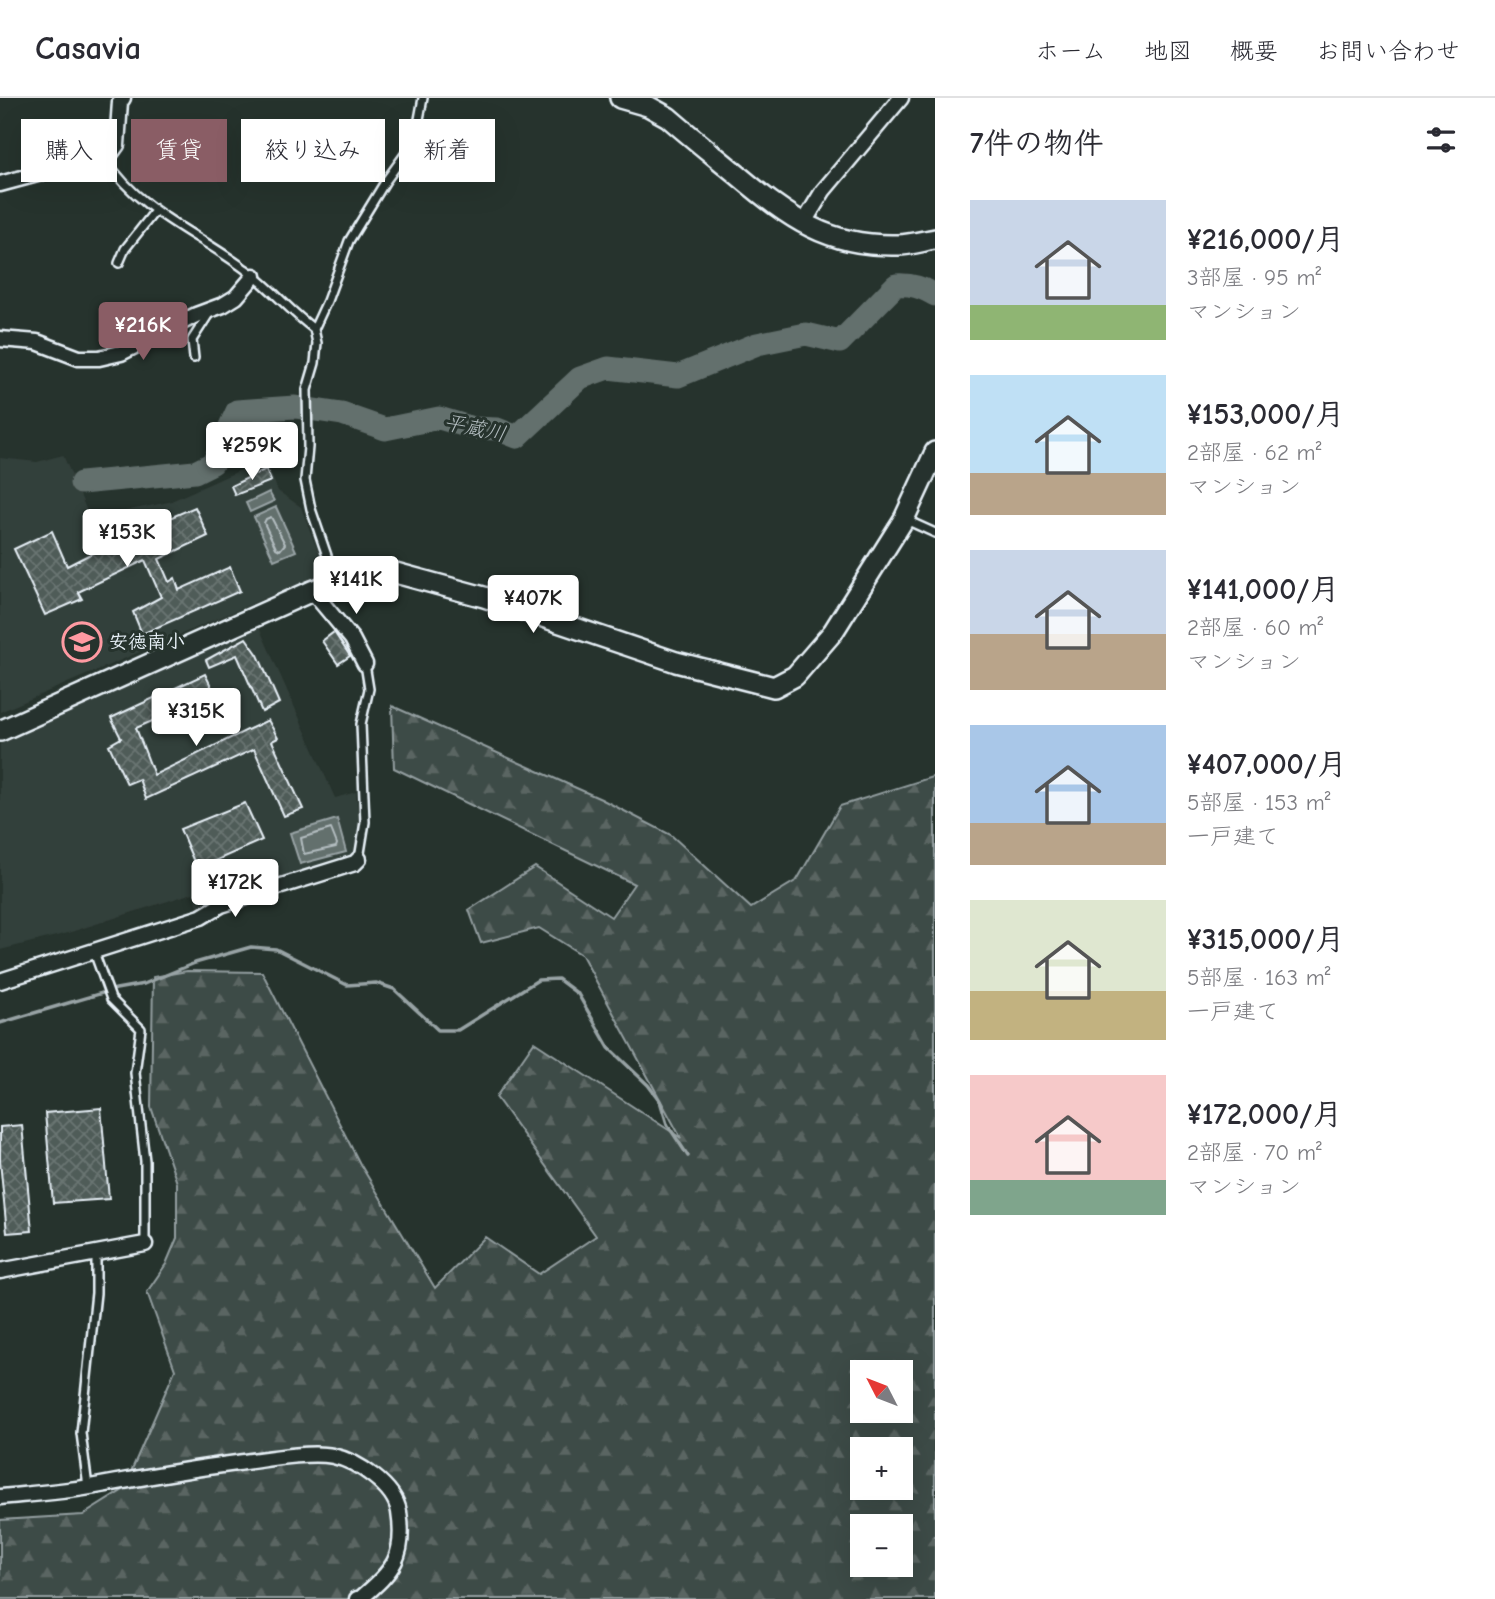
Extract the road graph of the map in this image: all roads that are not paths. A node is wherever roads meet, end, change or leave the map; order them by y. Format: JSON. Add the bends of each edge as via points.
{"nodes":[{"id":1,"x":123,"y":98,"type":"edge"},
{"id":2,"x":423,"y":98,"type":"edge"},
{"id":3,"x":620,"y":98,"type":"edge"},
{"id":4,"x":901,"y":98,"type":"edge"},
{"id":5,"x":117,"y":145,"type":"edge"},
{"id":6,"x":117,"y":176,"type":"edge"},
{"id":7,"x":21,"y":178,"type":"edge"},
{"id":8,"x":0,"y":184,"type":"edge"},
{"id":9,"x":155,"y":211,"type":"junction"},
{"id":10,"x":803,"y":224,"type":"junction"},
{"id":11,"x":935,"y":239,"type":"edge"},
{"id":12,"x":119,"y":263,"type":"dead end"},
{"id":13,"x":254,"y":276,"type":"junction"},
{"id":14,"x":212,"y":308,"type":"junction"},
{"id":15,"x":314,"y":329,"type":"junction"},
{"id":16,"x":0,"y":339,"type":"edge"},
{"id":17,"x":194,"y":358,"type":"dead end"},
{"id":18,"x":935,"y":452,"type":"edge"},
{"id":19,"x":904,"y":519,"type":"junction"},
{"id":20,"x":935,"y":533,"type":"edge"},
{"id":21,"x":336,"y":582,"type":"junction"},
{"id":22,"x":312,"y":591,"type":"junction"},
{"id":23,"x":365,"y":664,"type":"joint"},
{"id":24,"x":0,"y":731,"type":"edge"},
{"id":25,"x":359,"y":859,"type":"joint"},
{"id":26,"x":94,"y":952,"type":"junction"},
{"id":27,"x":0,"y":981,"type":"edge"},
{"id":28,"x":145,"y":1244,"type":"joint"},
{"id":29,"x":96,"y":1252,"type":"junction"},
{"id":30,"x":0,"y":1271,"type":"edge"},
{"id":31,"x":88,"y":1487,"type":"junction"},
{"id":32,"x":0,"y":1497,"type":"edge"},
{"id":33,"x":357,"y":1599,"type":"edge"}],
"edges":[{"from":1,"to":5,"type":"street"},
{"from":2,"to":15,"type":"lane","via":[[411,146],[349,241]]},
{"from":3,"to":10,"type":"street","via":[[668,117],[779,210]]},
{"from":4,"to":10,"type":"street","via":[[823,191]]},
{"from":6,"to":9,"type":"lane"},
{"from":7,"to":8,"type":"street"},
{"from":9,"to":12,"type":"lane"},
{"from":9,"to":13,"type":"lane"},
{"from":10,"to":11,"type":"street","via":[[830,236],[869,244]]},
{"from":13,"to":14,"type":"street","via":[[236,297]]},
{"from":13,"to":15,"type":"lane"},
{"from":14,"to":16,"type":"street","via":[[121,353],[99,358],[79,358],[37,342]]},
{"from":14,"to":17,"type":"lane","via":[[192,341]]},
{"from":15,"to":21,"type":"lane","via":[[317,343],[307,390],[305,480]]},
{"from":18,"to":19,"type":"street"},
{"from":19,"to":20,"type":"lane"},
{"from":19,"to":21,"type":"street","via":[[834,632],[794,676],[775,687],[676,662],[484,597],[392,572]]},
{"from":21,"to":22,"type":"street"},
{"from":22,"to":23,"type":"street","via":[[352,639]]},
{"from":22,"to":24,"type":"street"},
{"from":23,"to":25,"type":"lane","via":[[369,689],[362,723],[365,822]]},
{"from":25,"to":26,"type":"street"},
{"from":26,"to":27,"type":"street"},
{"from":26,"to":28,"type":"lane","via":[[111,999],[141,1029],[135,1073],[145,1161]]},
{"from":28,"to":29,"type":"street"},
{"from":29,"to":30,"type":"street"},
{"from":29,"to":31,"type":"lane","via":[[81,1433]]},
{"from":31,"to":32,"type":"street"},
{"from":31,"to":33,"type":"street","via":[[285,1457],[332,1456],[368,1471],[398,1507],[399,1555],[382,1580]]}]}
